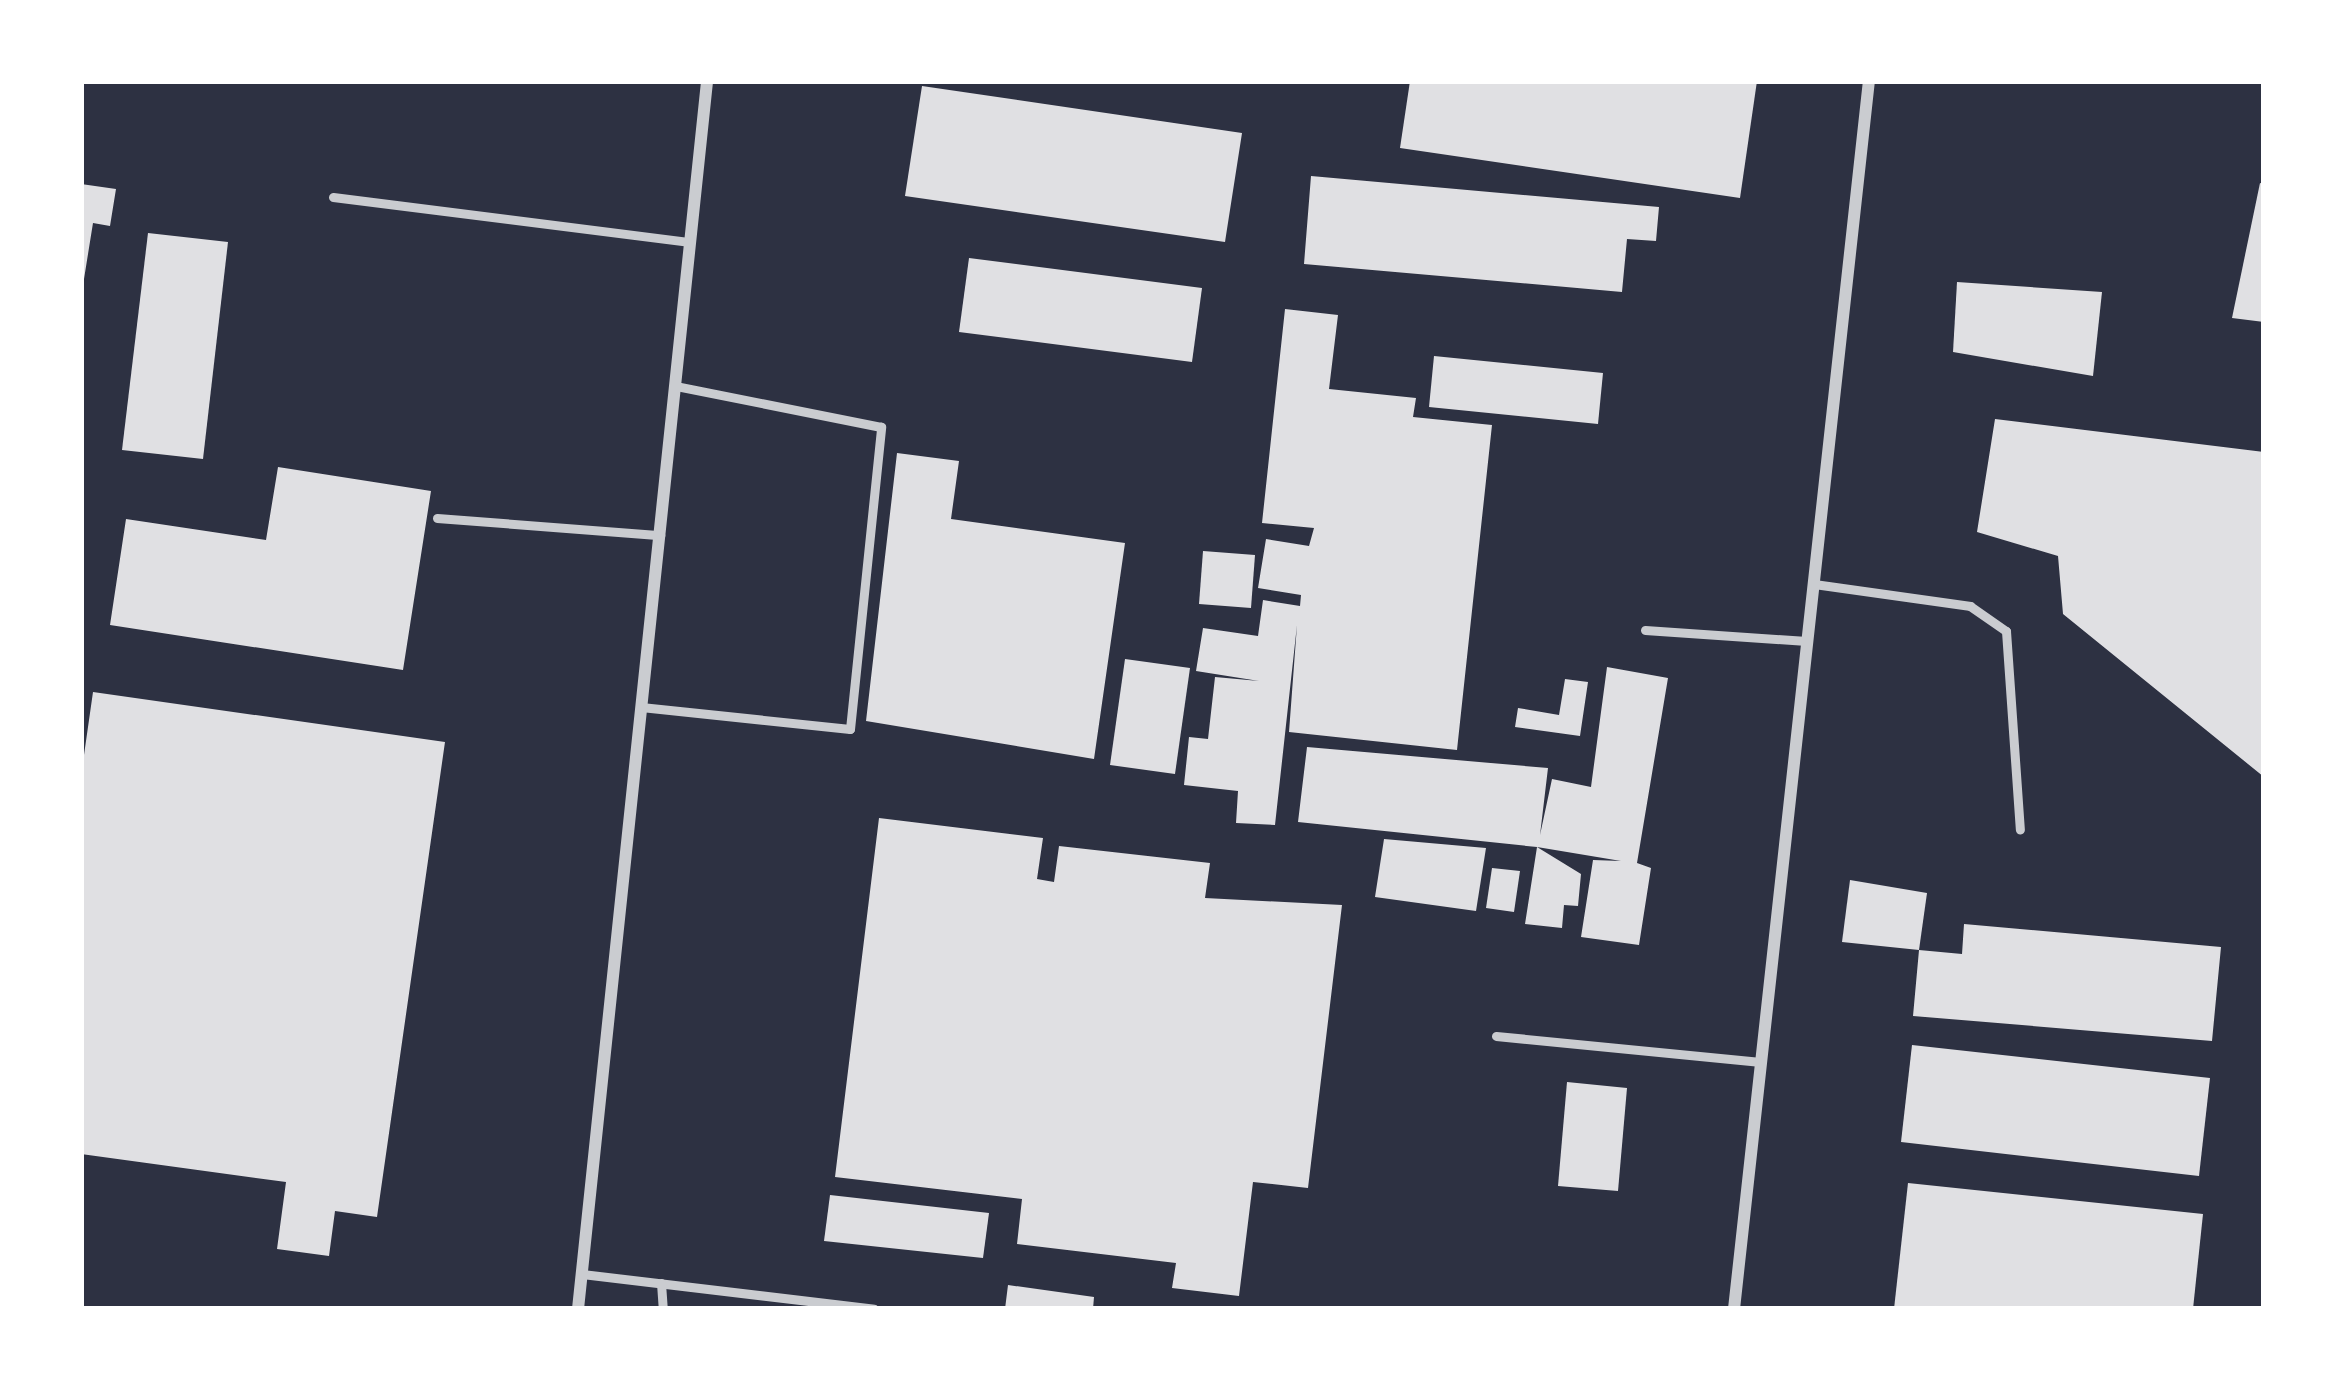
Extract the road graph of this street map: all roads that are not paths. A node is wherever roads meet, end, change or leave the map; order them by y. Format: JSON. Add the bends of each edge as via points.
{"nodes":[{"id":1,"x":707,"y":81,"type":"edge"},
{"id":2,"x":1869,"y":81,"type":"edge"},
{"id":3,"x":333,"y":197,"type":"dead end"},
{"id":4,"x":690,"y":242,"type":"junction"},
{"id":5,"x":675,"y":386,"type":"junction"},
{"id":6,"x":437,"y":518,"type":"dead end"},
{"id":7,"x":660,"y":535,"type":"junction"},
{"id":8,"x":1814,"y":584,"type":"junction"},
{"id":9,"x":1645,"y":631,"type":"dead end"},
{"id":10,"x":1808,"y":641,"type":"junction"},
{"id":11,"x":641,"y":707,"type":"junction"},
{"id":12,"x":2020,"y":830,"type":"dead end"},
{"id":13,"x":1496,"y":1036,"type":"dead end"},
{"id":14,"x":1761,"y":1062,"type":"junction"},
{"id":15,"x":582,"y":1274,"type":"junction"},
{"id":16,"x":661,"y":1283,"type":"junction"},
{"id":17,"x":578,"y":1309,"type":"edge"},
{"id":18,"x":663,"y":1309,"type":"edge"},
{"id":19,"x":874,"y":1309,"type":"edge"},
{"id":20,"x":1734,"y":1309,"type":"edge"}],
"edges":[{"from":1,"to":4,"type":"street"},
{"from":2,"to":8,"type":"street"},
{"from":3,"to":4,"type":"lane"},
{"from":4,"to":5,"type":"street"},
{"from":5,"to":7,"type":"street"},
{"from":5,"to":11,"type":"lane","via":[[880,427],[850,729]]},
{"from":6,"to":7,"type":"lane"},
{"from":7,"to":11,"type":"street"},
{"from":8,"to":10,"type":"street"},
{"from":8,"to":12,"type":"lane","via":[[1970,606],[2006,631]]},
{"from":9,"to":10,"type":"lane"},
{"from":10,"to":14,"type":"street"},
{"from":11,"to":15,"type":"street"},
{"from":13,"to":14,"type":"lane"},
{"from":14,"to":20,"type":"street"},
{"from":15,"to":16,"type":"lane"},
{"from":15,"to":17,"type":"street"},
{"from":16,"to":18,"type":"lane"},
{"from":16,"to":19,"type":"lane"}]}
